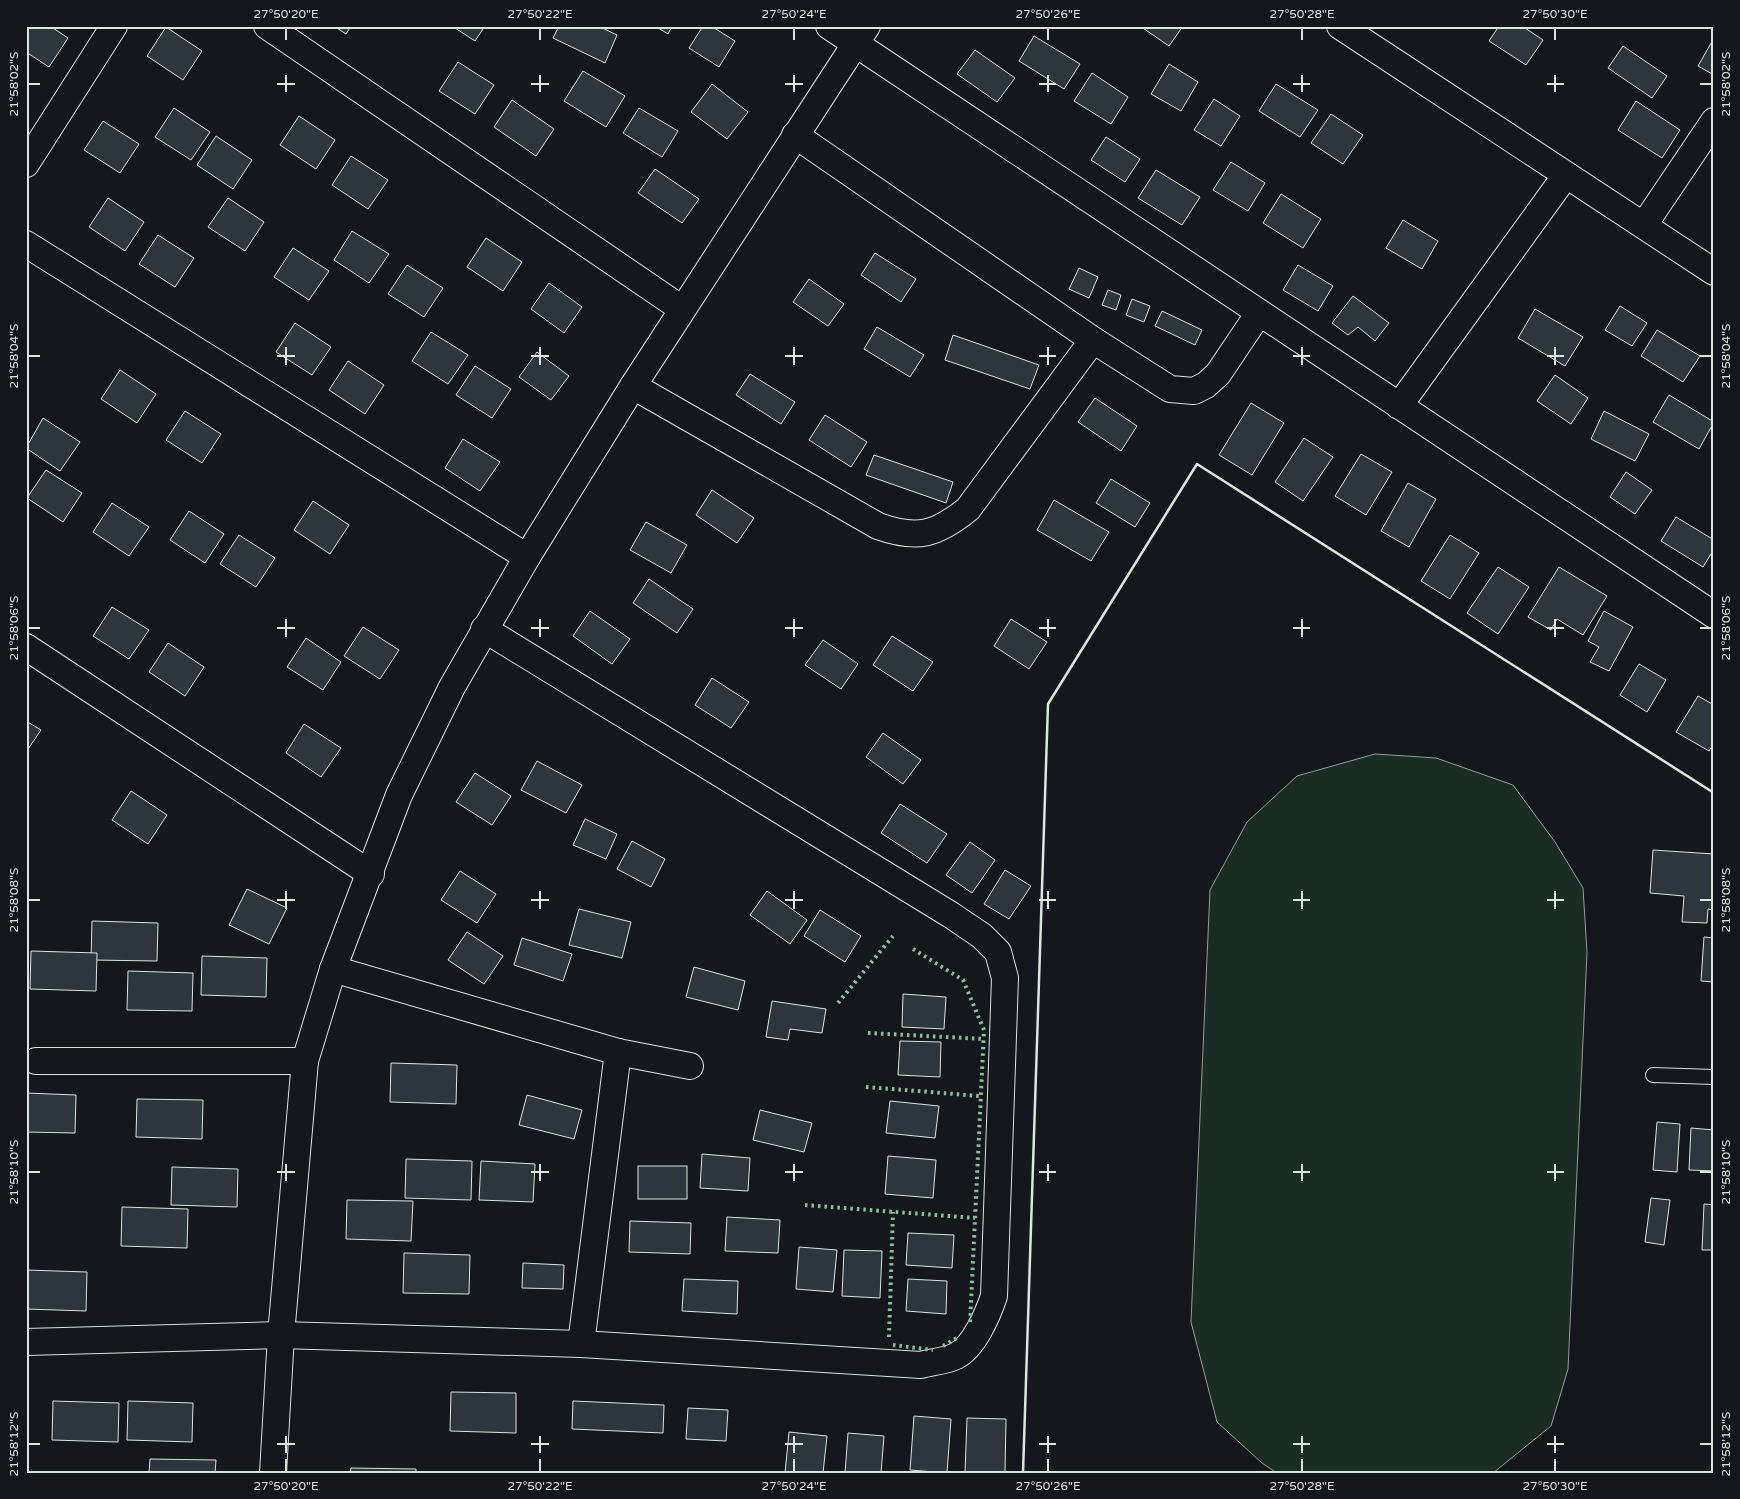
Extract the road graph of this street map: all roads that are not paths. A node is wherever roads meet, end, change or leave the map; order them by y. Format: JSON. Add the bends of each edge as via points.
{"nodes":[{"id":1,"x":114,"y":26,"type":"edge"},
{"id":2,"x":267,"y":26,"type":"edge"},
{"id":3,"x":829,"y":26,"type":"edge"},
{"id":4,"x":1340,"y":26,"type":"edge"},
{"id":5,"x":861,"y":35,"type":"edge"},
{"id":6,"x":1714,"y":121,"type":"edge"},
{"id":7,"x":795,"y":135,"type":"junction"},
{"id":8,"x":26,"y":164,"type":"edge"},
{"id":9,"x":1566,"y":175,"type":"junction"},
{"id":10,"x":1644,"y":225,"type":"junction"},
{"id":11,"x":26,"y":244,"type":"edge"},
{"id":12,"x":1714,"y":272,"type":"edge"},
{"id":13,"x":682,"y":309,"type":"junction"},
{"id":14,"x":1260,"y":313,"type":"junction"},
{"id":15,"x":1093,"y":340,"type":"junction"},
{"id":16,"x":632,"y":386,"type":"junction"},
{"id":17,"x":1399,"y":406,"type":"junction"},
{"id":18,"x":526,"y":557,"type":"junction"},
{"id":19,"x":1714,"y":615,"type":"edge"},
{"id":20,"x":484,"y":629,"type":"junction"},
{"id":21,"x":26,"y":647,"type":"edge"},
{"id":22,"x":371,"y":874,"type":"junction"},
{"id":23,"x":333,"y":969,"type":"junction"},
{"id":24,"x":618,"y":1052,"type":"junction"},
{"id":25,"x":36,"y":1061,"type":"dead end"},
{"id":26,"x":305,"y":1061,"type":"junction"},
{"id":27,"x":690,"y":1066,"type":"dead end"},
{"id":28,"x":1653,"y":1075,"type":"dead end"},
{"id":29,"x":1714,"y":1077,"type":"edge"},
{"id":30,"x":281,"y":1335,"type":"junction"},
{"id":31,"x":26,"y":1342,"type":"edge"},
{"id":32,"x":581,"y":1344,"type":"junction"},
{"id":33,"x":273,"y":1473,"type":"edge"}],
"edges":[{"from":1,"to":8,"type":"street"},
{"from":2,"to":13,"type":"street"},
{"from":3,"to":5,"type":"street"},
{"from":4,"to":9,"type":"street"},
{"from":5,"to":7,"type":"street"},
{"from":5,"to":14,"type":"street"},
{"from":6,"to":10,"type":"street"},
{"from":7,"to":13,"type":"street"},
{"from":7,"to":15,"type":"street"},
{"from":9,"to":10,"type":"street"},
{"from":9,"to":17,"type":"street"},
{"from":10,"to":12,"type":"street"},
{"from":11,"to":18,"type":"street"},
{"from":13,"to":16,"type":"street"},
{"from":14,"to":15,"type":"street","via":[[1218,374],[1194,391],[1170,389]]},
{"from":14,"to":17,"type":"street"},
{"from":15,"to":16,"type":"street","via":[[968,509],[950,524],[926,533],[901,534],[878,526]]},
{"from":16,"to":18,"type":"street"},
{"from":17,"to":19,"type":"street"},
{"from":18,"to":20,"type":"street"},
{"from":20,"to":22,"type":"street","via":[[400,795]]},
{"from":20,"to":32,"type":"street","via":[[974,931],[998,952],[1005,978],[994,1296],[987,1317],[957,1355],[921,1365]]},
{"from":21,"to":22,"type":"street"},
{"from":22,"to":23,"type":"street"},
{"from":23,"to":24,"type":"street"},
{"from":23,"to":26,"type":"street"},
{"from":24,"to":27,"type":"street"},
{"from":24,"to":32,"type":"street"},
{"from":25,"to":26,"type":"street"},
{"from":26,"to":30,"type":"street"},
{"from":28,"to":29,"type":"lane"},
{"from":30,"to":31,"type":"street"},
{"from":30,"to":32,"type":"street"},
{"from":30,"to":33,"type":"street"}]}
